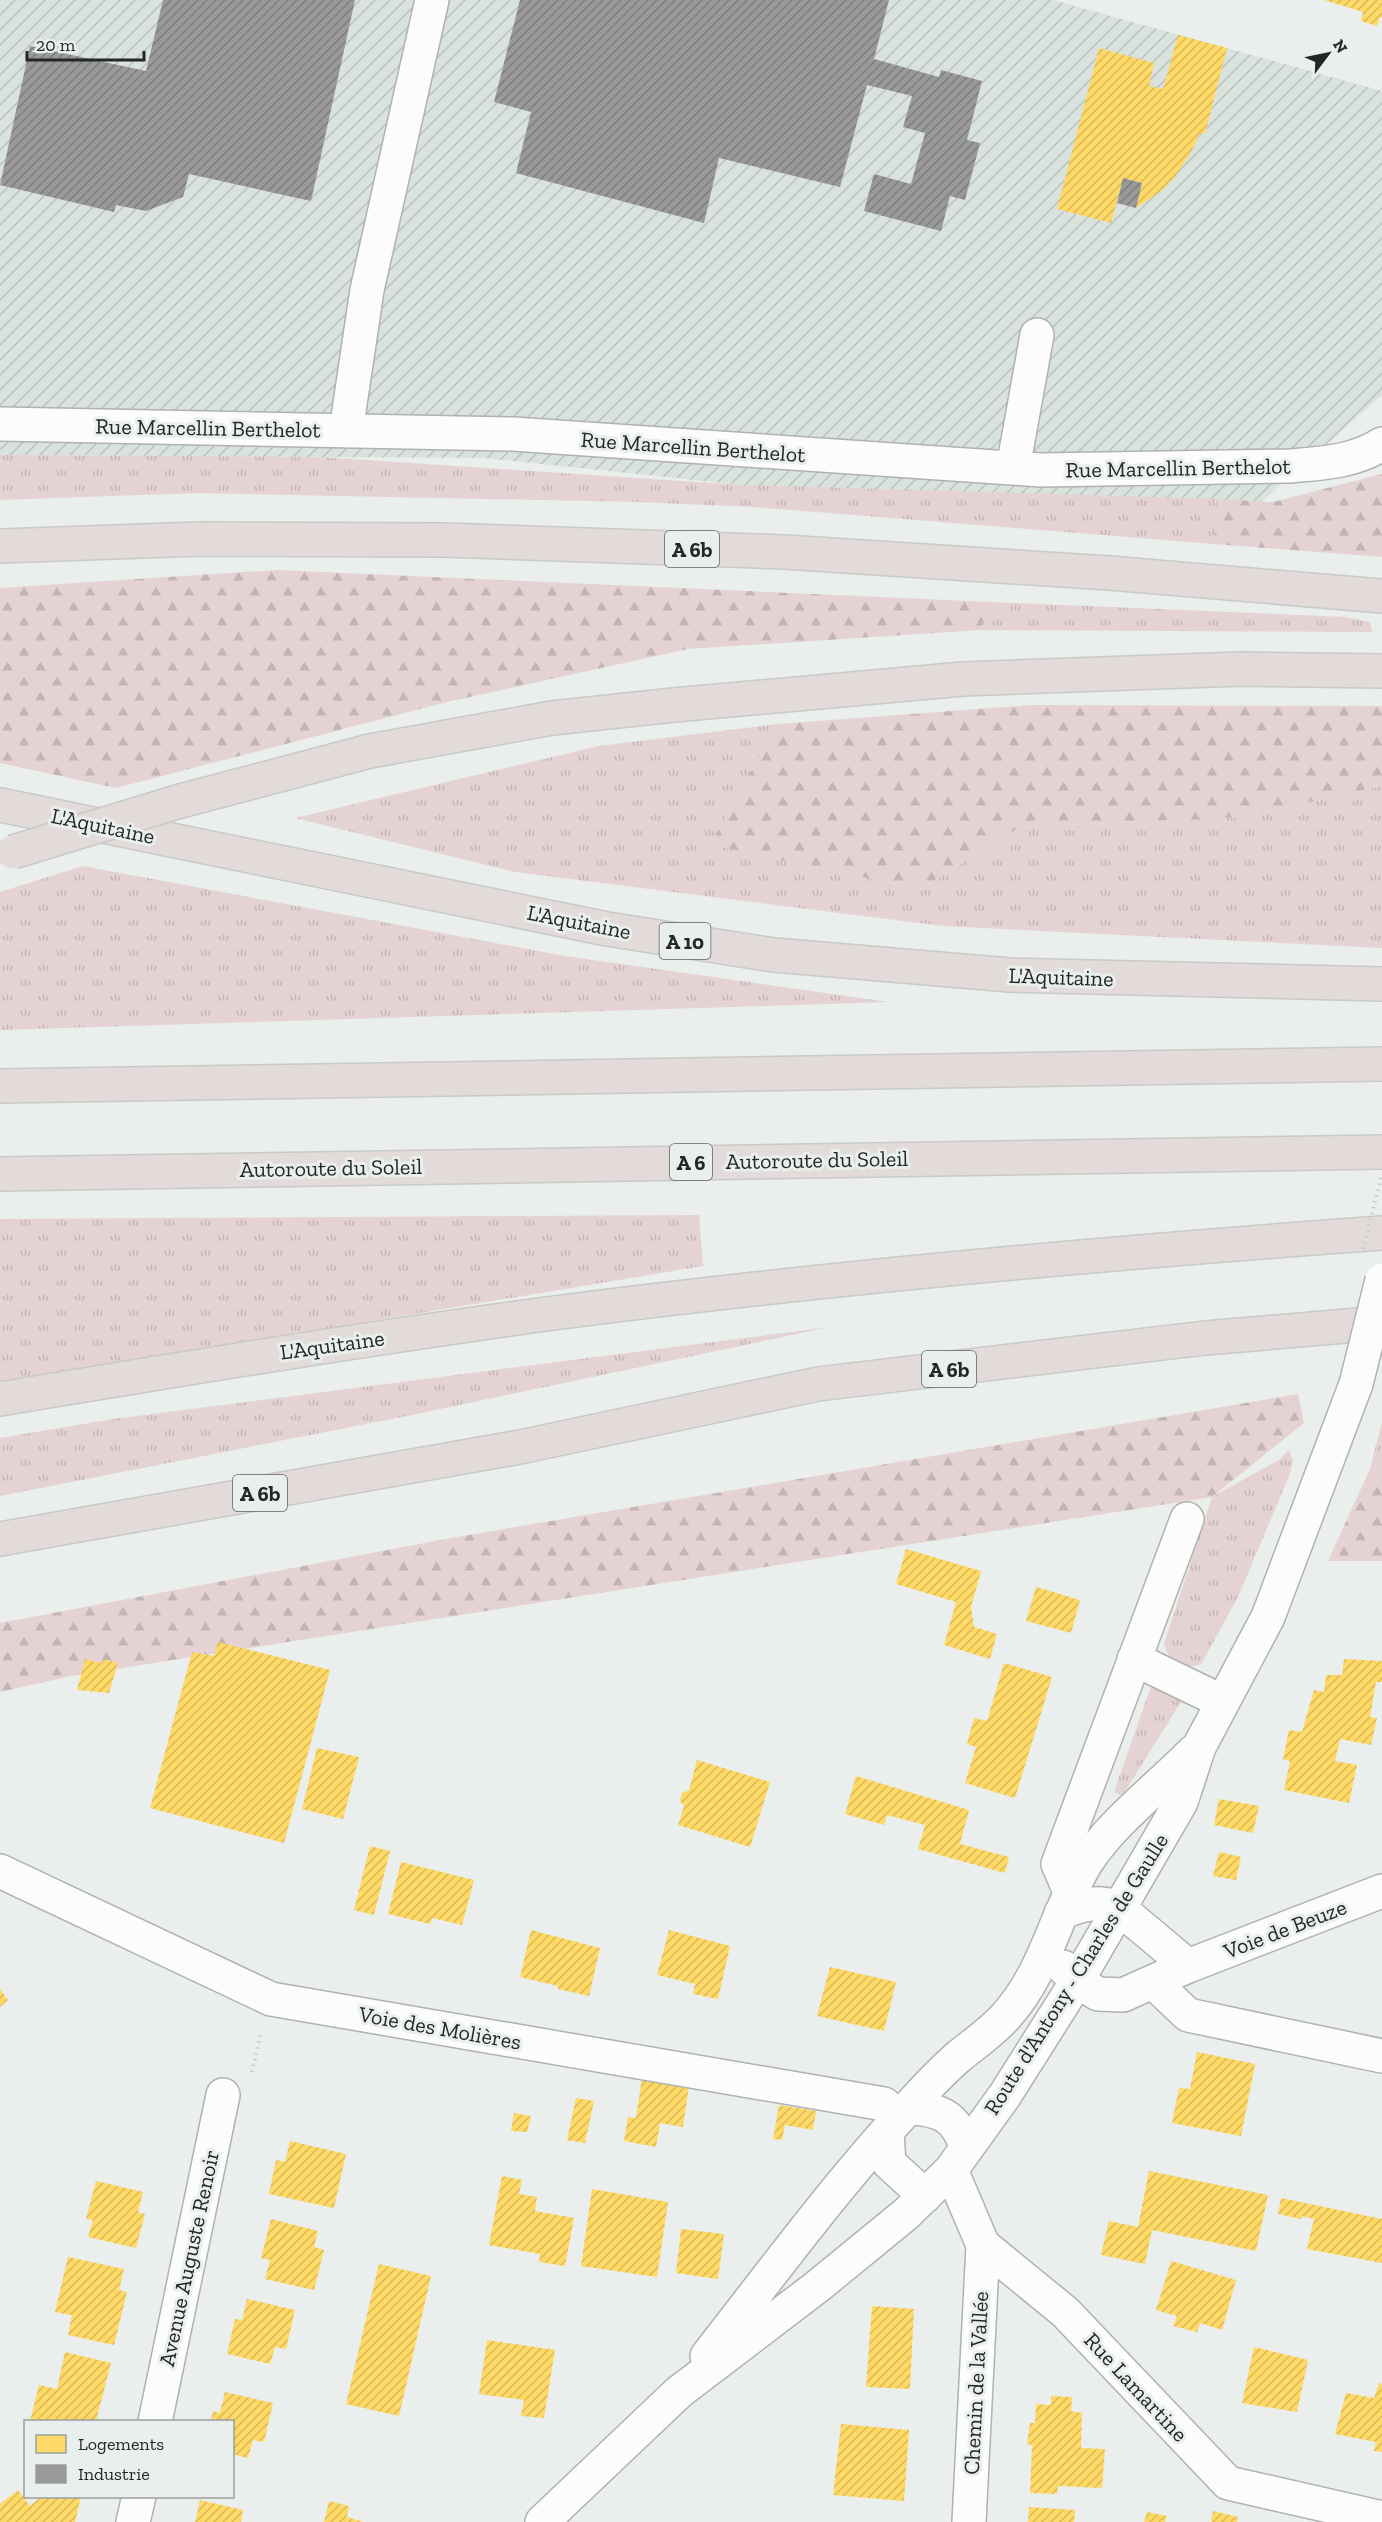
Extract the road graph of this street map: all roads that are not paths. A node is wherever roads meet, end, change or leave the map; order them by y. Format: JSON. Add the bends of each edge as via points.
{"nodes":[{"id":1,"x":432,"y":0,"type":"edge"},
{"id":2,"x":1037,"y":335,"type":"dead end"},
{"id":3,"x":0,"y":424,"type":"edge"},
{"id":4,"x":346,"y":431,"type":"junction"},
{"id":5,"x":1382,"y":444,"type":"edge"},
{"id":6,"x":1012,"y":468,"type":"junction"},
{"id":7,"x":0,"y":546,"type":"edge"},
{"id":8,"x":1382,"y":596,"type":"edge"},
{"id":9,"x":1382,"y":671,"type":"edge"},
{"id":10,"x":0,"y":805,"type":"edge"},
{"id":11,"x":7,"y":854,"type":"edge"},
{"id":12,"x":1382,"y":984,"type":"edge"},
{"id":13,"x":1382,"y":1064,"type":"edge"},
{"id":14,"x":0,"y":1086,"type":"edge"},
{"id":15,"x":1382,"y":1152,"type":"edge"},
{"id":16,"x":0,"y":1174,"type":"edge"},
{"id":17,"x":1382,"y":1233,"type":"edge"},
{"id":18,"x":1382,"y":1280,"type":"edge"},
{"id":19,"x":1382,"y":1323,"type":"edge"},
{"id":20,"x":0,"y":1399,"type":"edge"},
{"id":21,"x":1187,"y":1519,"type":"dead end"},
{"id":22,"x":0,"y":1539,"type":"edge"},
{"id":23,"x":1134,"y":1659,"type":"junction"},
{"id":24,"x":1223,"y":1702,"type":"junction"},
{"id":25,"x":1199,"y":1747,"type":"junction"},
{"id":26,"x":0,"y":1871,"type":"edge"},
{"id":27,"x":1382,"y":1891,"type":"edge"},
{"id":28,"x":1065,"y":1903,"type":"junction"},
{"id":29,"x":1119,"y":1908,"type":"junction"},
{"id":30,"x":1047,"y":1951,"type":"junction"},
{"id":31,"x":1188,"y":1966,"type":"junction"},
{"id":32,"x":1077,"y":1981,"type":"junction"},
{"id":33,"x":1153,"y":1982,"type":"junction"},
{"id":34,"x":1382,"y":2056,"type":"edge"},
{"id":35,"x":224,"y":2095,"type":"road end"},
{"id":36,"x":899,"y":2119,"type":"junction"},
{"id":37,"x":959,"y":2159,"type":"junction"},
{"id":38,"x":925,"y":2196,"type":"junction"},
{"id":39,"x":983,"y":2245,"type":"junction"},
{"id":40,"x":679,"y":2392,"type":"junction"},
{"id":41,"x":155,"y":2420,"type":"edge"},
{"id":42,"x":139,"y":2498,"type":"edge"},
{"id":43,"x":1382,"y":2518,"type":"edge"},
{"id":44,"x":133,"y":2522,"type":"edge"},
{"id":45,"x":542,"y":2522,"type":"edge"},
{"id":46,"x":969,"y":2522,"type":"edge"}],
"edges":[{"from":1,"to":4,"type":"street","via":[[367,290]]},
{"from":2,"to":6,"type":"street"},
{"from":3,"to":4,"type":"street","name":"Rue Marcellin Berthelot"},
{"from":4,"to":6,"type":"street","name":"Rue Marcellin Berthelot","via":[[513,434]]},
{"from":5,"to":6,"type":"street","name":"Rue Marcellin Berthelot","via":[[1363,456],[1290,466]]},
{"from":7,"to":8,"type":"highway","number":"A 6b","via":[[200,539],[443,540],[772,551]]},
{"from":9,"to":11,"type":"highway","bridge":true,"via":[[1241,669],[963,679],[552,718],[370,751],[177,802]]},
{"from":10,"to":12,"type":"highway","name":"L'Aquitaine","number":"A 10","via":[[596,926],[774,955],[1010,975]]},
{"from":13,"to":14,"type":"highway"},
{"from":15,"to":16,"type":"highway","name":"Autoroute du Soleil","number":"A 6"},
{"from":17,"to":20,"type":"highway","name":"L'Aquitaine","via":[[1154,1249],[863,1277],[548,1314],[295,1350]]},
{"from":18,"to":24,"type":"street","name":"Route d'Antony - Charles de Gaulle","bridge":true,"via":[[1356,1384],[1268,1617]]},
{"from":19,"to":22,"type":"highway","number":"A 6b","via":[[1205,1338],[818,1384],[520,1447]]},
{"from":21,"to":23,"type":"street"},
{"from":23,"to":24,"type":"street"},
{"from":23,"to":28,"type":"street","via":[[1058,1864]]},
{"from":24,"to":25,"type":"street","name":"Route d'Antony - Charles de Gaulle"},
{"from":25,"to":28,"type":"street","name":"Route d'Antony - Charles de Gaulle","via":[[1118,1824],[1087,1861]]},
{"from":25,"to":29,"type":"street","name":"Route d'Antony - Charles de Gaulle","via":[[1181,1802]]},
{"from":26,"to":36,"type":"street","name":"Voie des Molières","via":[[272,1999],[884,2104]]},
{"from":27,"to":31,"type":"street","name":"Voie de Beuze"},
{"from":28,"to":29,"type":"street","via":[[1106,1903]]},
{"from":28,"to":30,"type":"street","name":"Route d'Antony - Charles de Gaulle"},
{"from":29,"to":31,"type":"street"},
{"from":29,"to":32,"type":"street","name":"Route d'Antony - Charles de Gaulle"},
{"from":30,"to":32,"type":"street","name":"Voie de Beuze"},
{"from":30,"to":36,"type":"street","name":"Route d'Antony - Charles de Gaulle","via":[[1030,1984],[1006,2016]]},
{"from":31,"to":33,"type":"street","name":"Voie de Beuze"},
{"from":32,"to":33,"type":"street","name":"Voie de Beuze","via":[[1098,1994],[1123,1995]]},
{"from":32,"to":37,"type":"street","name":"Route d'Antony - Charles de Gaulle"},
{"from":33,"to":34,"type":"street","via":[[1188,2015]]},
{"from":35,"to":41,"type":"street","name":"Avenue Auguste Renoir"},
{"from":36,"to":37,"type":"street","via":[[936,2110],[960,2128]]},
{"from":36,"to":38,"type":"street","via":[[889,2163]]},
{"from":36,"to":40,"type":"street","name":"Route d'Antony - Charles de Gaulle","via":[[787,2253]]},
{"from":37,"to":38,"type":"street","name":"Route d'Antony - Charles de Gaulle"},
{"from":37,"to":39,"type":"street","name":"Rue Lamartine"},
{"from":38,"to":40,"type":"street","name":"Route d'Antony - Charles de Gaulle","via":[[818,2286]]},
{"from":39,"to":43,"type":"street","name":"Rue Lamartine","via":[[1065,2312],[1228,2483]]},
{"from":39,"to":46,"type":"street","name":"Chemin de la Vallée"},
{"from":40,"to":45,"type":"street","name":"Route d'Antony - Charles de Gaulle"},
{"from":42,"to":44,"type":"street"}]}
